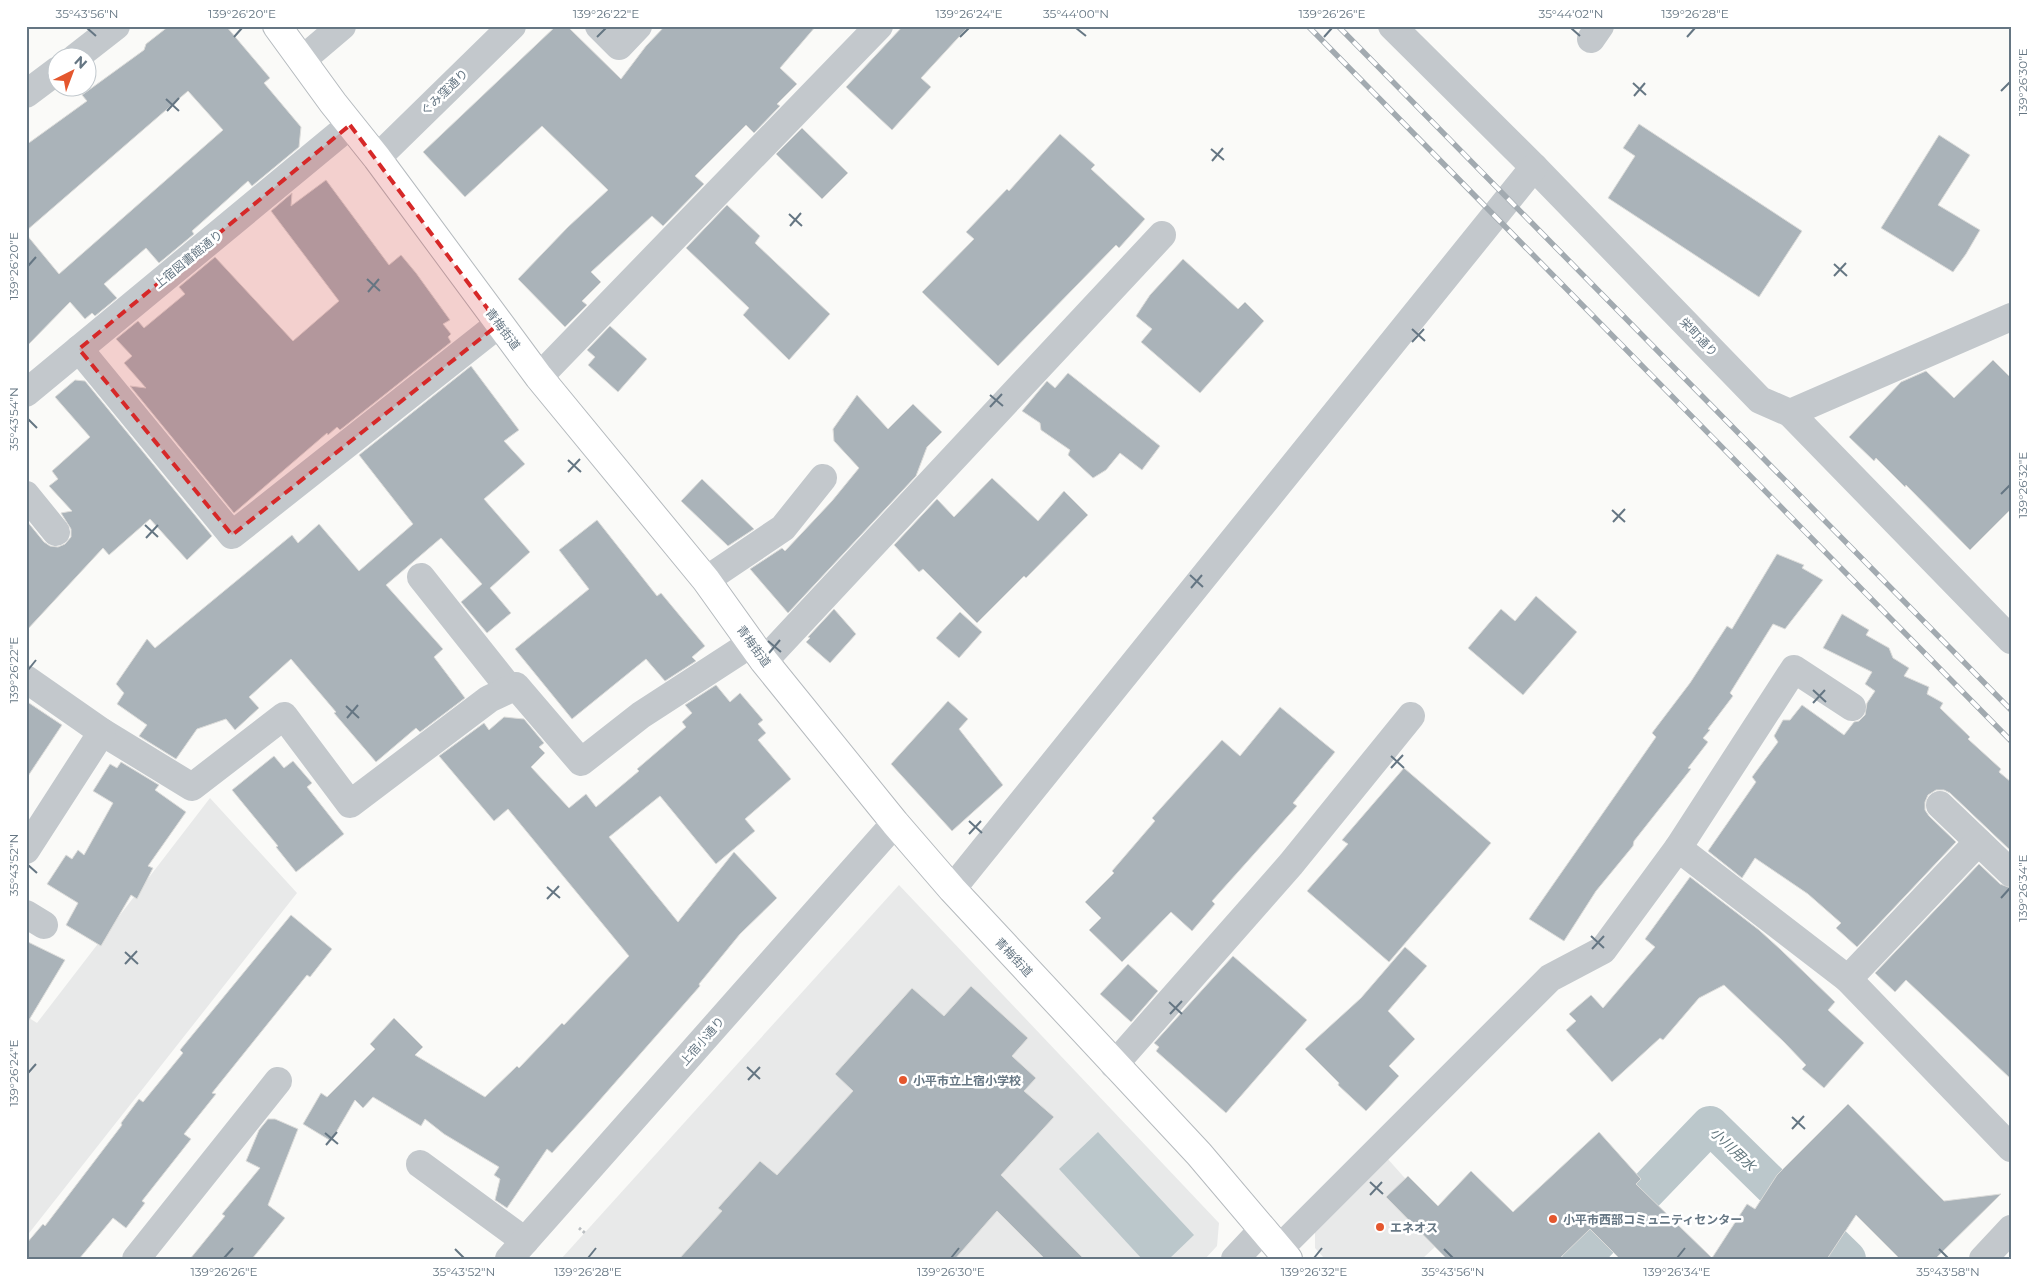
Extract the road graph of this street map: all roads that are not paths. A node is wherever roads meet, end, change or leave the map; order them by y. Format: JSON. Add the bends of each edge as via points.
{"nodes":[{"id":1,"x":116,"y":26,"type":"edge"},
{"id":2,"x":278,"y":26,"type":"edge"},
{"id":3,"x":342,"y":26,"type":"edge"},
{"id":4,"x":512,"y":26,"type":"edge"},
{"id":5,"x":599,"y":26,"type":"edge"},
{"id":6,"x":638,"y":26,"type":"edge"},
{"id":7,"x":879,"y":26,"type":"edge"},
{"id":8,"x":1392,"y":26,"type":"edge"},
{"id":9,"x":87,"y":48,"type":"edge"},
{"id":10,"x":302,"y":60,"type":"junction"},
{"id":11,"x":48,"y":78,"type":"edge"},
{"id":12,"x":26,"y":94,"type":"edge"},
{"id":13,"x":350,"y":126,"type":"junction"},
{"id":14,"x":377,"y":158,"type":"junction"},
{"id":15,"x":1534,"y":167,"type":"junction"},
{"id":16,"x":1162,"y":236,"type":"dead end"},
{"id":17,"x":2011,"y":317,"type":"edge"},
{"id":18,"x":500,"y":324,"type":"junction"},
{"id":19,"x":79,"y":349,"type":"junction"},
{"id":20,"x":539,"y":377,"type":"junction"},
{"id":21,"x":26,"y":393,"type":"edge"},
{"id":22,"x":1790,"y":412,"type":"junction"},
{"id":23,"x":823,"y":478,"type":"dead end"},
{"id":24,"x":26,"y":495,"type":"edge"},
{"id":25,"x":56,"y":532,"type":"dead end"},
{"id":26,"x":422,"y":577,"type":"dead end"},
{"id":27,"x":706,"y":580,"type":"junction"},
{"id":28,"x":2011,"y":640,"type":"edge"},
{"id":29,"x":758,"y":652,"type":"junction"},
{"id":30,"x":26,"y":680,"type":"edge"},
{"id":31,"x":510,"y":689,"type":"junction"},
{"id":32,"x":1852,"y":707,"type":"dead end"},
{"id":33,"x":1411,"y":716,"type":"dead end"},
{"id":34,"x":102,"y":732,"type":"junction"},
{"id":35,"x":1940,"y":805,"type":"dead end"},
{"id":36,"x":894,"y":823,"type":"junction"},
{"id":37,"x":1978,"y":842,"type":"junction"},
{"id":38,"x":1678,"y":848,"type":"junction"},
{"id":39,"x":26,"y":850,"type":"edge"},
{"id":40,"x":2011,"y":873,"type":"edge"},
{"id":41,"x":952,"y":889,"type":"junction"},
{"id":42,"x":1848,"y":979,"type":"junction"},
{"id":43,"x":1114,"y":1065,"type":"junction"},
{"id":44,"x":278,"y":1081,"type":"dead end"},
{"id":45,"x":2011,"y":1148,"type":"edge"},
{"id":46,"x":420,"y":1164,"type":"dead end"},
{"id":47,"x":2011,"y":1228,"type":"edge"},
{"id":48,"x":1277,"y":1245,"type":"edge"},
{"id":49,"x":517,"y":1250,"type":"edge"},
{"id":50,"x":136,"y":1259,"type":"edge"},
{"id":51,"x":1235,"y":1259,"type":"edge"},
{"id":52,"x":1983,"y":1259,"type":"edge"}],
"edges":[{"from":1,"to":9,"type":"street"},
{"from":2,"to":10,"type":"main road","name":"青梅街道"},
{"from":3,"to":10,"type":"street"},
{"from":4,"to":14,"type":"street","name":"ぐみ窪通り"},
{"from":5,"to":6,"type":"street","via":[[619,46]]},
{"from":7,"to":20,"type":"street"},
{"from":8,"to":15,"type":"street","name":"栄町通り"},
{"from":10,"to":13,"type":"main road","name":"青梅街道"},
{"from":11,"to":12,"type":"street"},
{"from":13,"to":14,"type":"main road","name":"青梅街道"},
{"from":13,"to":19,"type":"street","name":"上宿図書館通り"},
{"from":14,"to":18,"type":"main road","name":"青梅街道"},
{"from":15,"to":22,"type":"street","name":"栄町通り","via":[[1760,400]]},
{"from":15,"to":41,"type":"street"},
{"from":16,"to":29,"type":"street"},
{"from":17,"to":22,"type":"street"},
{"from":18,"to":19,"type":"street","via":[[232,534]]},
{"from":18,"to":20,"type":"main road","name":"青梅街道"},
{"from":19,"to":21,"type":"street","name":"上宿図書館通り"},
{"from":20,"to":27,"type":"main road","name":"青梅街道"},
{"from":22,"to":28,"type":"street","name":"栄町通り"},
{"from":23,"to":27,"type":"street","via":[[783,528]]},
{"from":24,"to":25,"type":"street"},
{"from":26,"to":31,"type":"street"},
{"from":27,"to":29,"type":"main road","name":"青梅街道"},
{"from":29,"to":31,"type":"street","via":[[641,715],[581,762],[516,686]]},
{"from":29,"to":36,"type":"main road","name":"青梅街道"},
{"from":30,"to":34,"type":"street"},
{"from":31,"to":34,"type":"street","via":[[489,699],[350,804],[284,716],[192,787]]},
{"from":32,"to":38,"type":"street","via":[[1794,669]]},
{"from":33,"to":43,"type":"street","via":[[1291,864]]},
{"from":34,"to":39,"type":"street"},
{"from":35,"to":37,"type":"street"},
{"from":36,"to":41,"type":"main road","name":"青梅街道"},
{"from":36,"to":49,"type":"street","name":"上宿小通り"},
{"from":37,"to":40,"type":"street"},
{"from":37,"to":42,"type":"street"},
{"from":38,"to":42,"type":"street"},
{"from":38,"to":48,"type":"street","via":[[1603,950],[1550,978]]},
{"from":41,"to":43,"type":"main road","name":"青梅街道"},
{"from":42,"to":45,"type":"street"},
{"from":43,"to":48,"type":"main road","name":"青梅街道","via":[[1199,1154]]},
{"from":44,"to":50,"type":"street"},
{"from":46,"to":49,"type":"street"},
{"from":47,"to":52,"type":"street"},
{"from":48,"to":51,"type":"street"}]}
